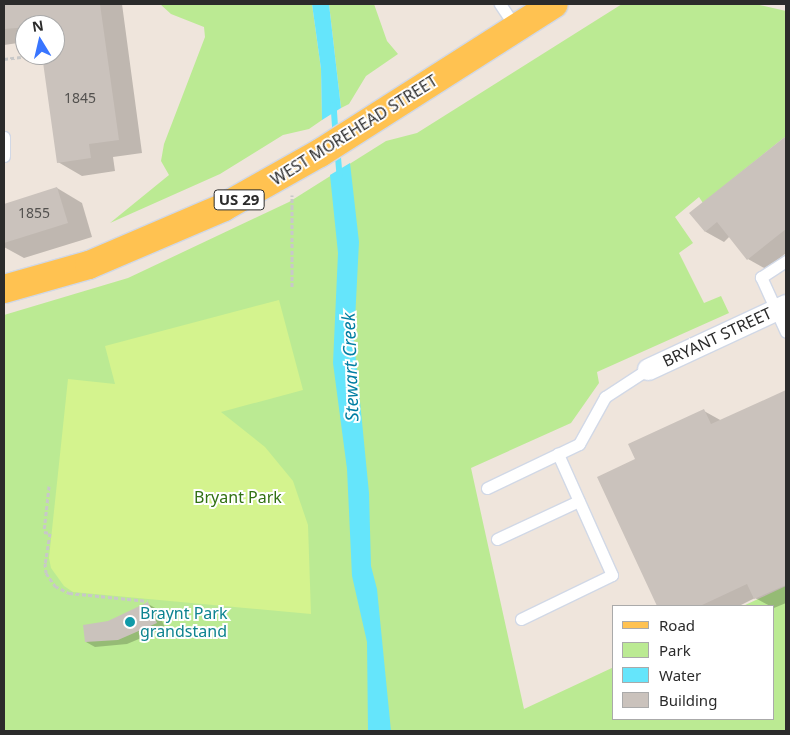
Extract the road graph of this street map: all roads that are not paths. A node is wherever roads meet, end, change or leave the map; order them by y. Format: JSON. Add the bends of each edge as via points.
{"nodes":[{"id":1,"x":500,"y":4,"type":"edge"},
{"id":2,"x":554,"y":4,"type":"edge"},
{"id":3,"x":516,"y":28,"type":"junction"},
{"id":4,"x":4,"y":137,"type":"edge"},
{"id":5,"x":4,"y":156,"type":"edge"},
{"id":6,"x":786,"y":261,"type":"edge"},
{"id":7,"x":4,"y":289,"type":"edge"},
{"id":8,"x":781,"y":307,"type":"edge"},
{"id":9,"x":786,"y":332,"type":"edge"},
{"id":10,"x":648,"y":369,"type":"joint"},
{"id":11,"x":558,"y":454,"type":"junction"},
{"id":12,"x":487,"y":488,"type":"dead end"},
{"id":13,"x":579,"y":501,"type":"junction"},
{"id":14,"x":497,"y":538,"type":"dead end"},
{"id":15,"x":521,"y":619,"type":"dead end"}],
"edges":[{"from":1,"to":3,"type":"lane"},
{"from":2,"to":3,"type":"main road","name":"WEST MOREHEAD STREET","number":"US 29"},
{"from":3,"to":7,"type":"main road","name":"WEST MOREHEAD STREET","number":"US 29","via":[[320,153],[224,207],[149,242],[89,265]]},
{"from":4,"to":5,"type":"lane"},
{"from":6,"to":8,"type":"lane","via":[[761,277]]},
{"from":8,"to":9,"type":"lane"},
{"from":8,"to":10,"type":"street","name":"BRYANT STREET"},
{"from":10,"to":11,"type":"lane","via":[[605,396],[579,444]]},
{"from":11,"to":12,"type":"lane"},
{"from":11,"to":13,"type":"lane"},
{"from":13,"to":14,"type":"lane"},
{"from":13,"to":15,"type":"lane","via":[[612,575]]}]}
